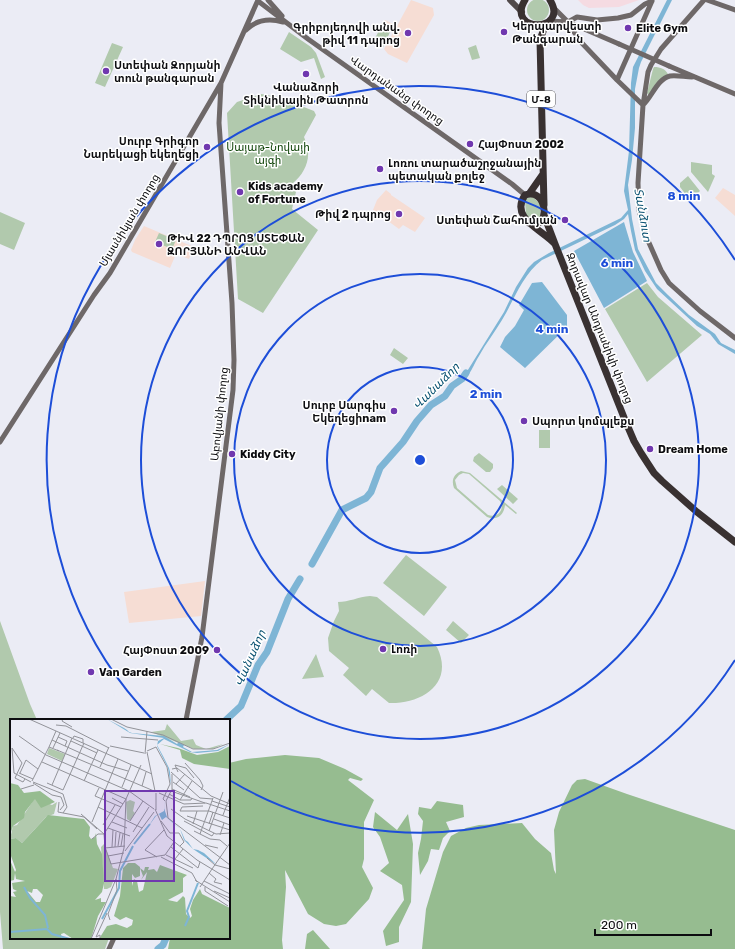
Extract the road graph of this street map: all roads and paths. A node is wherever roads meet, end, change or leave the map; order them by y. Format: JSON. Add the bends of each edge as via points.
{"nodes":[{"id":1,"x":258,"y":0,"type":"edge"},
{"id":2,"x":268,"y":0,"type":"edge"},
{"id":3,"x":510,"y":0,"type":"edge"},
{"id":4,"x":525,"y":0,"type":"edge"},
{"id":5,"x":705,"y":0,"type":"edge"},
{"id":6,"x":652,"y":1,"type":"edge"},
{"id":7,"x":551,"y":4,"type":"edge"},
{"id":8,"x":735,"y":10,"type":"edge"},
{"id":9,"x":522,"y":12,"type":"junction"},
{"id":10,"x":548,"y":22,"type":"junction"},
{"id":11,"x":568,"y":22,"type":"junction"},
{"id":12,"x":289,"y":25,"type":"junction"},
{"id":13,"x":533,"y":25,"type":"junction"},
{"id":14,"x":244,"y":32,"type":"junction"},
{"id":15,"x":540,"y":40,"type":"junction"},
{"id":16,"x":695,"y":77,"type":"junction"},
{"id":17,"x":617,"y":80,"type":"junction"},
{"id":18,"x":221,"y":83,"type":"junction"},
{"id":19,"x":735,"y":94,"type":"edge"},
{"id":20,"x":643,"y":105,"type":"junction"},
{"id":21,"x":543,"y":174,"type":"junction"},
{"id":22,"x":527,"y":195,"type":"junction"},
{"id":23,"x":544,"y":205,"type":"junction"},
{"id":24,"x":544,"y":215,"type":"junction"},
{"id":25,"x":529,"y":223,"type":"junction"},
{"id":26,"x":555,"y":244,"type":"junction"},
{"id":27,"x":735,"y":338,"type":"edge"},
{"id":28,"x":0,"y":442,"type":"edge"},
{"id":29,"x":735,"y":542,"type":"edge"},
{"id":30,"x":186,"y":719,"type":"edge"},
{"id":31,"x":114,"y":939,"type":"edge"},
{"id":32,"x":109,"y":949,"type":"edge"}],
"edges":[{"from":1,"to":12,"type":"street","name":"Վարդանանց փողոց"},
{"from":1,"to":14,"type":"street","name":"Մյասնիկյան փողոց"},
{"from":2,"to":12,"type":"street"},
{"from":3,"to":9,"type":"main road"},
{"from":4,"to":9,"type":"highway"},
{"from":5,"to":8,"type":"street"},
{"from":5,"to":20,"type":"street","via":[[654,58],[646,80]]},
{"from":6,"to":11,"type":"street","via":[[631,15],[597,20],[577,17]]},
{"from":6,"to":17,"type":"street"},
{"from":7,"to":10,"type":"highway","via":[[553,13]]},
{"from":7,"to":11,"type":"street"},
{"from":9,"to":13,"type":"highway","via":[[525,20]]},
{"from":10,"to":11,"type":"street"},
{"from":10,"to":13,"type":"highway","via":[[540,26]]},
{"from":10,"to":15,"type":"highway","number":"Մ-8"},
{"from":11,"to":16,"type":"street","bridge":true},
{"from":11,"to":17,"type":"street","via":[[579,40]]},
{"from":12,"to":14,"type":"street","via":[[263,20],[252,24]]},
{"from":12,"to":22,"type":"street","name":"Վարդանանց փողոց"},
{"from":13,"to":15,"type":"highway","number":"Մ-8"},
{"from":14,"to":18,"type":"street","name":"Մյասնիկյան փողոց"},
{"from":15,"to":21,"type":"highway","number":"Մ-8"},
{"from":16,"to":19,"type":"street"},
{"from":16,"to":20,"type":"street","via":[[666,78],[658,84]]},
{"from":17,"to":20,"type":"street"},
{"from":18,"to":28,"type":"street","name":"Մյասնիկյան փողոց","via":[[110,272]]},
{"from":18,"to":30,"type":"street","name":"Աբովյանի փողոց","via":[[219,123],[232,303],[233,382],[203,630]]},
{"from":20,"to":27,"type":"street","via":[[638,183],[639,212],[646,236],[669,283]]},
{"from":21,"to":22,"type":"highway"},
{"from":21,"to":23,"type":"highway","number":"Մ-8"},
{"from":22,"to":23,"type":"highway","via":[[537,196]]},
{"from":22,"to":25,"type":"highway","via":[[522,201],[521,210]]},
{"from":23,"to":24,"type":"highway"},
{"from":24,"to":25,"type":"highway","via":[[541,222]]},
{"from":24,"to":26,"type":"highway","name":"Զորավար Անդրանիկի փողոց"},
{"from":25,"to":26,"type":"highway"},
{"from":26,"to":29,"type":"highway","name":"Զորավար Անդրանիկի փողոց","via":[[634,442],[662,481]]},
{"from":31,"to":32,"type":"street"}]}
